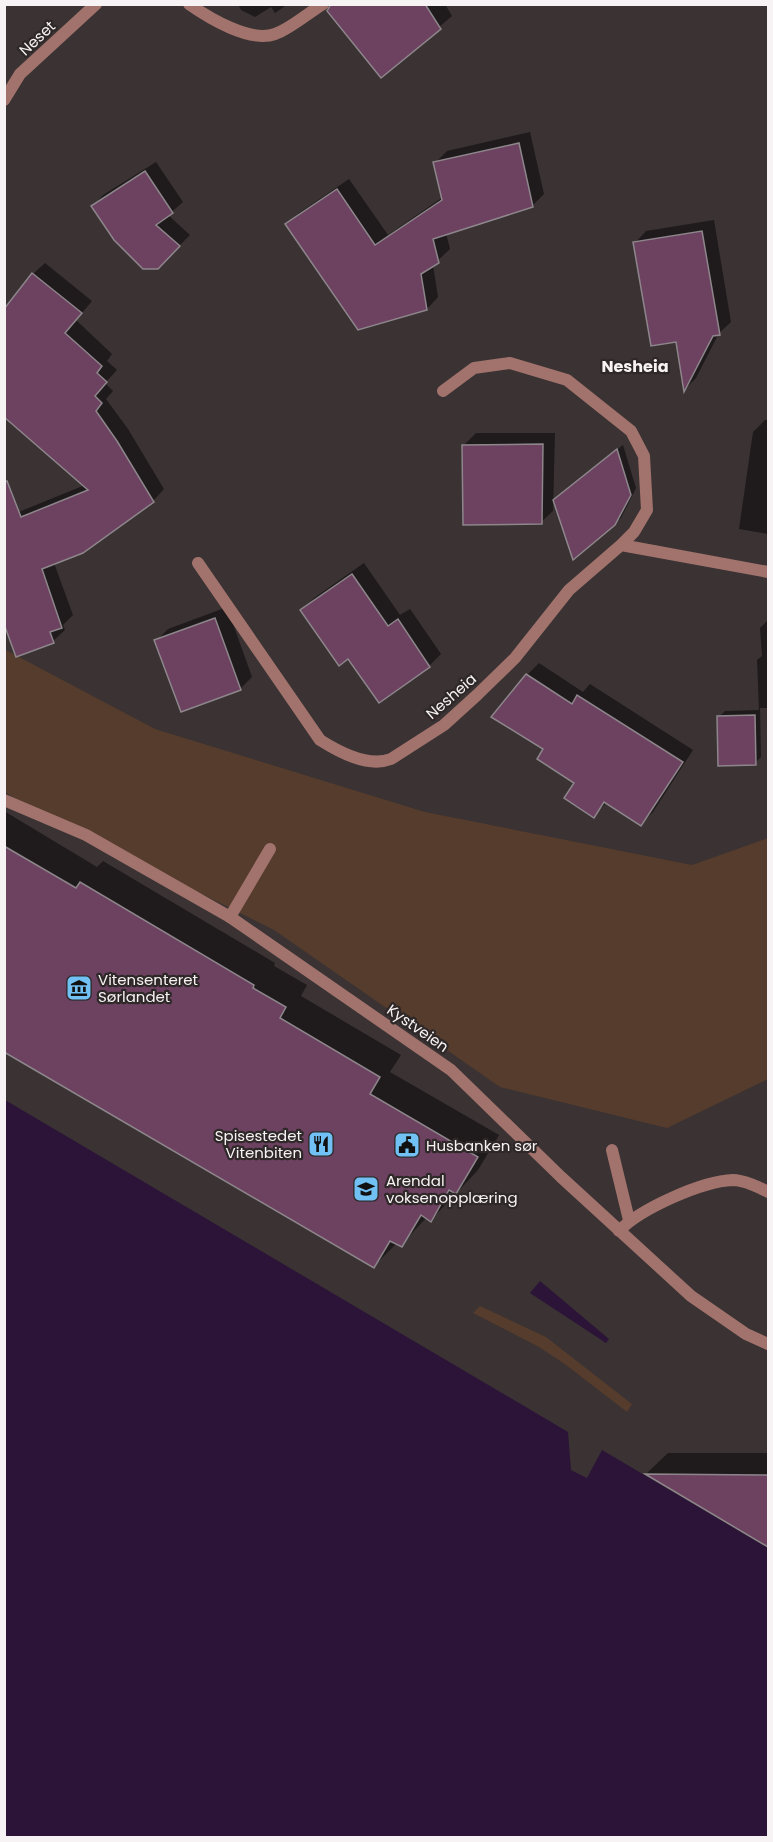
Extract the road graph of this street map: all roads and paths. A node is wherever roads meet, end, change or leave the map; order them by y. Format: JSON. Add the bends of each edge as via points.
{"nodes":[{"id":1,"x":96,"y":4,"type":"edge"},
{"id":2,"x":189,"y":4,"type":"edge"},
{"id":3,"x":322,"y":4,"type":"edge"},
{"id":4,"x":4,"y":99,"type":"edge"},
{"id":5,"x":443,"y":391,"type":"dead end"},
{"id":6,"x":621,"y":545,"type":"junction"},
{"id":7,"x":198,"y":563,"type":"dead end"},
{"id":8,"x":768,"y":572,"type":"edge"},
{"id":9,"x":4,"y":800,"type":"edge"},
{"id":10,"x":270,"y":849,"type":"dead end"},
{"id":11,"x":230,"y":917,"type":"junction"},
{"id":12,"x":612,"y":1150,"type":"dead end"},
{"id":13,"x":768,"y":1192,"type":"edge"},
{"id":14,"x":629,"y":1220,"type":"junction"},
{"id":15,"x":619,"y":1231,"type":"junction"},
{"id":16,"x":768,"y":1344,"type":"edge"}],
"edges":[{"from":1,"to":4,"type":"street","name":"Neset","via":[[20,74]]},
{"from":2,"to":3,"type":"street","via":[[212,20],[256,36],[274,35]]},
{"from":5,"to":6,"type":"street","name":"Nesheia","via":[[474,368],[510,363],[567,380],[631,431],[644,456],[647,510]]},
{"from":6,"to":7,"type":"street","name":"Nesheia","via":[[569,590],[515,658],[444,724],[383,762],[346,756],[320,740]]},
{"from":6,"to":8,"type":"street"},
{"from":9,"to":11,"type":"street","name":"Kystveien","via":[[86,835]]},
{"from":10,"to":11,"type":"street"},
{"from":11,"to":15,"type":"street","name":"Kystveien","via":[[451,1070]]},
{"from":12,"to":14,"type":"street"},
{"from":13,"to":14,"type":"street","via":[[734,1180],[682,1192]]},
{"from":14,"to":15,"type":"street"},
{"from":15,"to":16,"type":"street","name":"Kystveien","via":[[691,1296],[746,1334]]}]}
